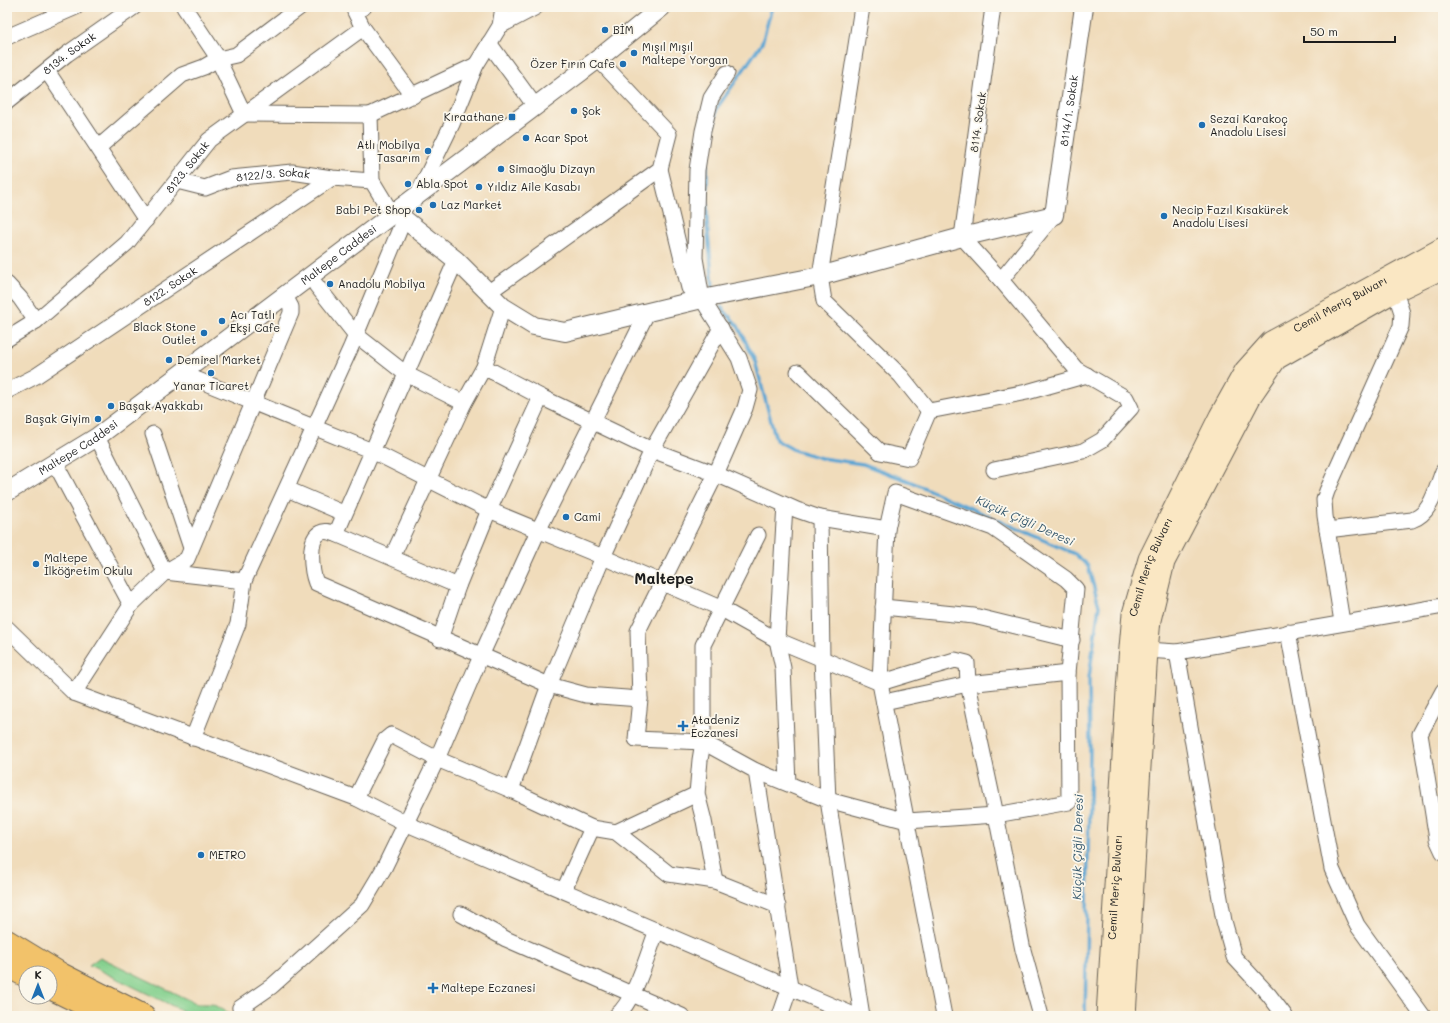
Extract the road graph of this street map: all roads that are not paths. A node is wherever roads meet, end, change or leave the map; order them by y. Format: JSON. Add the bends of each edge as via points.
{"nodes":[{"id":1,"x":76,"y":7,"type":"edge"},
{"id":2,"x":134,"y":7,"type":"edge"},
{"id":3,"x":184,"y":7,"type":"edge"},
{"id":4,"x":300,"y":7,"type":"edge"},
{"id":5,"x":364,"y":7,"type":"edge"},
{"id":6,"x":504,"y":7,"type":"edge"},
{"id":7,"x":536,"y":7,"type":"edge"},
{"id":8,"x":862,"y":7,"type":"edge"},
{"id":9,"x":993,"y":7,"type":"edge"},
{"id":10,"x":1084,"y":7,"type":"edge"},
{"id":11,"x":660,"y":8,"type":"edge"},
{"id":12,"x":500,"y":26,"type":"junction"},
{"id":13,"x":363,"y":28,"type":"junction"},
{"id":14,"x":7,"y":37,"type":"edge"},
{"id":15,"x":489,"y":43,"type":"junction"},
{"id":16,"x":218,"y":59,"type":"junction"},
{"id":17,"x":598,"y":59,"type":"junction"},
{"id":18,"x":476,"y":65,"type":"junction"},
{"id":19,"x":47,"y":71,"type":"junction"},
{"id":20,"x":727,"y":73,"type":"dead end"},
{"id":21,"x":413,"y":96,"type":"junction"},
{"id":22,"x":7,"y":102,"type":"edge"},
{"id":23,"x":535,"y":106,"type":"junction"},
{"id":24,"x":244,"y":114,"type":"junction"},
{"id":25,"x":370,"y":115,"type":"junction"},
{"id":26,"x":98,"y":148,"type":"junction"},
{"id":27,"x":660,"y":169,"type":"junction"},
{"id":28,"x":332,"y":178,"type":"junction"},
{"id":29,"x":177,"y":181,"type":"junction"},
{"id":30,"x":372,"y":181,"type":"junction"},
{"id":31,"x":418,"y":194,"type":"junction"},
{"id":32,"x":1054,"y":215,"type":"junction"},
{"id":33,"x":398,"y":217,"type":"junction"},
{"id":34,"x":146,"y":220,"type":"junction"},
{"id":35,"x":962,"y":237,"type":"junction"},
{"id":36,"x":1443,"y":248,"type":"edge"},
{"id":37,"x":456,"y":260,"type":"junction"},
{"id":38,"x":1443,"y":268,"type":"edge"},
{"id":39,"x":820,"y":276,"type":"junction"},
{"id":40,"x":1001,"y":280,"type":"junction"},
{"id":41,"x":7,"y":284,"type":"edge"},
{"id":42,"x":316,"y":285,"type":"dead end"},
{"id":43,"x":1395,"y":291,"type":"junction"},
{"id":44,"x":489,"y":292,"type":"junction"},
{"id":45,"x":285,"y":296,"type":"junction"},
{"id":46,"x":702,"y":299,"type":"junction"},
{"id":47,"x":503,"y":307,"type":"junction"},
{"id":48,"x":647,"y":313,"type":"junction"},
{"id":49,"x":36,"y":321,"type":"junction"},
{"id":50,"x":720,"y":328,"type":"junction"},
{"id":51,"x":355,"y":334,"type":"junction"},
{"id":52,"x":7,"y":339,"type":"edge"},
{"id":53,"x":484,"y":367,"type":"junction"},
{"id":54,"x":798,"y":372,"type":"dead end"},
{"id":55,"x":181,"y":373,"type":"junction"},
{"id":56,"x":406,"y":374,"type":"junction"},
{"id":57,"x":1087,"y":375,"type":"junction"},
{"id":58,"x":7,"y":391,"type":"edge"},
{"id":59,"x":541,"y":397,"type":"junction"},
{"id":60,"x":253,"y":403,"type":"junction"},
{"id":61,"x":464,"y":403,"type":"junction"},
{"id":62,"x":929,"y":411,"type":"junction"},
{"id":63,"x":592,"y":422,"type":"junction"},
{"id":64,"x":314,"y":426,"type":"junction"},
{"id":65,"x":153,"y":434,"type":"dead end"},
{"id":66,"x":97,"y":437,"type":"junction"},
{"id":67,"x":652,"y":450,"type":"junction"},
{"id":68,"x":372,"y":451,"type":"junction"},
{"id":69,"x":55,"y":463,"type":"junction"},
{"id":70,"x":994,"y":470,"type":"dead end"},
{"id":71,"x":1443,"y":471,"type":"edge"},
{"id":72,"x":716,"y":474,"type":"junction"},
{"id":73,"x":429,"y":480,"type":"junction"},
{"id":74,"x":287,"y":489,"type":"junction"},
{"id":75,"x":7,"y":492,"type":"edge"},
{"id":76,"x":1439,"y":493,"type":"edge"},
{"id":77,"x":785,"y":505,"type":"junction"},
{"id":78,"x":489,"y":510,"type":"junction"},
{"id":79,"x":343,"y":513,"type":"junction"},
{"id":80,"x":820,"y":518,"type":"junction"},
{"id":81,"x":887,"y":529,"type":"junction"},
{"id":82,"x":1327,"y":530,"type":"junction"},
{"id":83,"x":538,"y":531,"type":"junction"},
{"id":84,"x":336,"y":534,"type":"junction"},
{"id":85,"x":758,"y":535,"type":"dead end"},
{"id":86,"x":191,"y":548,"type":"junction"},
{"id":87,"x":392,"y":557,"type":"junction"},
{"id":88,"x":603,"y":557,"type":"junction"},
{"id":89,"x":165,"y":572,"type":"junction"},
{"id":90,"x":244,"y":581,"type":"junction"},
{"id":91,"x":663,"y":585,"type":"junction"},
{"id":92,"x":458,"y":586,"type":"junction"},
{"id":93,"x":131,"y":605,"type":"junction"},
{"id":94,"x":1443,"y":606,"type":"edge"},
{"id":95,"x":883,"y":607,"type":"junction"},
{"id":96,"x":720,"y":608,"type":"junction"},
{"id":97,"x":1342,"y":622,"type":"junction"},
{"id":98,"x":7,"y":628,"type":"edge"},
{"id":99,"x":1288,"y":632,"type":"junction"},
{"id":100,"x":440,"y":639,"type":"junction"},
{"id":101,"x":776,"y":640,"type":"junction"},
{"id":102,"x":1072,"y":640,"type":"junction"},
{"id":103,"x":1147,"y":650,"type":"junction"},
{"id":104,"x":1177,"y":652,"type":"junction"},
{"id":105,"x":480,"y":656,"type":"junction"},
{"id":106,"x":822,"y":658,"type":"junction"},
{"id":107,"x":1068,"y":673,"type":"junction"},
{"id":108,"x":880,"y":683,"type":"junction"},
{"id":109,"x":968,"y":684,"type":"junction"},
{"id":110,"x":549,"y":685,"type":"junction"},
{"id":111,"x":1443,"y":691,"type":"edge"},
{"id":112,"x":74,"y":693,"type":"junction"},
{"id":113,"x":640,"y":699,"type":"junction"},
{"id":114,"x":884,"y":702,"type":"junction"},
{"id":115,"x":193,"y":738,"type":"junction"},
{"id":116,"x":703,"y":742,"type":"junction"},
{"id":117,"x":437,"y":759,"type":"junction"},
{"id":118,"x":756,"y":771,"type":"junction"},
{"id":119,"x":788,"y":783,"type":"junction"},
{"id":120,"x":510,"y":790,"type":"junction"},
{"id":121,"x":697,"y":794,"type":"junction"},
{"id":122,"x":356,"y":798,"type":"junction"},
{"id":123,"x":828,"y":800,"type":"junction"},
{"id":124,"x":996,"y":815,"type":"junction"},
{"id":125,"x":908,"y":821,"type":"junction"},
{"id":126,"x":406,"y":823,"type":"junction"},
{"id":127,"x":592,"y":828,"type":"junction"},
{"id":128,"x":616,"y":832,"type":"junction"},
{"id":129,"x":1443,"y":852,"type":"edge"},
{"id":130,"x":715,"y":881,"type":"junction"},
{"id":131,"x":564,"y":890,"type":"junction"},
{"id":132,"x":778,"y":906,"type":"junction"},
{"id":133,"x":461,"y":914,"type":"dead end"},
{"id":134,"x":657,"y":930,"type":"junction"},
{"id":135,"x":7,"y":941,"type":"edge"},
{"id":136,"x":790,"y":987,"type":"junction"},
{"id":137,"x":58,"y":992,"type":"edge"},
{"id":138,"x":632,"y":995,"type":"junction"},
{"id":139,"x":107,"y":1016,"type":"edge"},
{"id":140,"x":144,"y":1016,"type":"edge"},
{"id":141,"x":243,"y":1016,"type":"edge"},
{"id":142,"x":616,"y":1016,"type":"edge"},
{"id":143,"x":682,"y":1016,"type":"edge"},
{"id":144,"x":780,"y":1016,"type":"edge"},
{"id":145,"x":856,"y":1016,"type":"edge"},
{"id":146,"x":862,"y":1016,"type":"edge"},
{"id":147,"x":944,"y":1016,"type":"edge"},
{"id":148,"x":1041,"y":1016,"type":"edge"},
{"id":149,"x":1107,"y":1016,"type":"edge"},
{"id":150,"x":1125,"y":1016,"type":"edge"},
{"id":151,"x":1284,"y":1016,"type":"edge"},
{"id":152,"x":1423,"y":1016,"type":"edge"}],
"edges":[{"from":1,"to":14,"type":"street"},
{"from":2,"to":19,"type":"street","name":"8134. Sokak"},
{"from":3,"to":16,"type":"street"},
{"from":4,"to":16,"type":"street","via":[[236,55]]},
{"from":5,"to":13,"type":"street","via":[[356,12]]},
{"from":6,"to":12,"type":"street"},
{"from":7,"to":12,"type":"street"},
{"from":8,"to":39,"type":"street"},
{"from":9,"to":35,"type":"street","name":"8114. Sokak"},
{"from":10,"to":32,"type":"street","name":"8114/1. Sokak"},
{"from":11,"to":17,"type":"street","name":"Maltepe Caddesi"},
{"from":12,"to":15,"type":"street"},
{"from":13,"to":21,"type":"street"},
{"from":13,"to":24,"type":"street","name":"8123. Sokak"},
{"from":15,"to":18,"type":"street"},
{"from":15,"to":23,"type":"street"},
{"from":16,"to":24,"type":"street"},
{"from":16,"to":26,"type":"street","via":[[182,75]]},
{"from":17,"to":23,"type":"street","name":"Maltepe Caddesi"},
{"from":17,"to":27,"type":"street","via":[[669,134]]},
{"from":18,"to":21,"type":"street"},
{"from":18,"to":31,"type":"street","via":[[452,124]]},
{"from":19,"to":22,"type":"street","name":"8134. Sokak"},
{"from":19,"to":26,"type":"street"},
{"from":20,"to":46,"type":"street","via":[[712,98],[703,131],[697,170],[695,258]]},
{"from":21,"to":25,"type":"street"},
{"from":23,"to":31,"type":"street","name":"Maltepe Caddesi"},
{"from":24,"to":25,"type":"street"},
{"from":24,"to":29,"type":"street","name":"8123. Sokak","via":[[209,140]]},
{"from":25,"to":30,"type":"street"},
{"from":26,"to":34,"type":"street"},
{"from":27,"to":44,"type":"street"},
{"from":27,"to":46,"type":"street","via":[[689,288]]},
{"from":28,"to":29,"type":"street","name":"8122/3. Sokak","via":[[292,172],[231,178],[205,188]]},
{"from":28,"to":30,"type":"street","name":"8122/3. Sokak"},
{"from":28,"to":58,"type":"street","name":"8122. Sokak","via":[[36,376]]},
{"from":29,"to":34,"type":"street","name":"8123. Sokak"},
{"from":30,"to":33,"type":"street"},
{"from":31,"to":33,"type":"street","name":"Maltepe Caddesi"},
{"from":32,"to":35,"type":"street"},
{"from":32,"to":40,"type":"street"},
{"from":33,"to":37,"type":"street"},
{"from":33,"to":45,"type":"street","name":"Maltepe Caddesi"},
{"from":33,"to":51,"type":"street"},
{"from":34,"to":49,"type":"street","name":"8123. Sokak","via":[[127,243]]},
{"from":35,"to":39,"type":"street"},
{"from":35,"to":40,"type":"street"},
{"from":36,"to":149,"type":"main road","name":"Cemil Meriç Bulvarı","via":[[1271,342],[1245,371],[1216,423],[1149,559],[1133,614],[1130,644]]},
{"from":37,"to":44,"type":"street"},
{"from":37,"to":56,"type":"street"},
{"from":38,"to":43,"type":"main road","name":"Cemil Meriç Bulvarı"},
{"from":39,"to":46,"type":"street"},
{"from":39,"to":62,"type":"street","via":[[824,301],[901,376]]},
{"from":40,"to":57,"type":"street","via":[[1076,369]]},
{"from":41,"to":49,"type":"street"},
{"from":42,"to":51,"type":"street"},
{"from":43,"to":82,"type":"street","via":[[1402,313],[1401,326],[1327,491],[1324,500]]},
{"from":43,"to":103,"type":"main road","name":"Cemil Meriç Bulvarı","via":[[1276,359],[1268,370],[1229,436],[1164,562],[1150,620]]},
{"from":44,"to":47,"type":"street"},
{"from":45,"to":55,"type":"street","name":"Maltepe Caddesi"},
{"from":45,"to":60,"type":"street","via":[[291,307],[291,314]]},
{"from":46,"to":48,"type":"street"},
{"from":46,"to":50,"type":"street"},
{"from":47,"to":48,"type":"street","via":[[534,326],[565,332]]},
{"from":47,"to":53,"type":"street"},
{"from":48,"to":63,"type":"street"},
{"from":49,"to":52,"type":"street","name":"8123. Sokak"},
{"from":50,"to":67,"type":"street"},
{"from":50,"to":72,"type":"street","via":[[739,358],[750,390],[745,408]]},
{"from":51,"to":56,"type":"street"},
{"from":51,"to":64,"type":"street"},
{"from":53,"to":59,"type":"street"},
{"from":53,"to":61,"type":"street"},
{"from":53,"to":63,"type":"street"},
{"from":54,"to":62,"type":"street","via":[[880,452],[909,458]]},
{"from":55,"to":60,"type":"street"},
{"from":55,"to":66,"type":"street","name":"Maltepe Caddesi"},
{"from":56,"to":61,"type":"street"},
{"from":56,"to":68,"type":"street"},
{"from":57,"to":62,"type":"street","via":[[1027,392]]},
{"from":57,"to":70,"type":"street","via":[[1126,398],[1131,408],[1102,440],[1083,451]]},
{"from":59,"to":63,"type":"street"},
{"from":59,"to":78,"type":"street"},
{"from":60,"to":64,"type":"street"},
{"from":60,"to":86,"type":"street"},
{"from":61,"to":73,"type":"street"},
{"from":63,"to":67,"type":"street"},
{"from":63,"to":83,"type":"street"},
{"from":64,"to":68,"type":"street"},
{"from":64,"to":74,"type":"street"},
{"from":65,"to":86,"type":"street"},
{"from":66,"to":69,"type":"street","name":"Maltepe Caddesi"},
{"from":66,"to":89,"type":"street"},
{"from":67,"to":72,"type":"street"},
{"from":67,"to":88,"type":"street"},
{"from":68,"to":73,"type":"street"},
{"from":68,"to":79,"type":"street"},
{"from":69,"to":75,"type":"street","name":"Maltepe Caddesi"},
{"from":69,"to":93,"type":"street"},
{"from":71,"to":76,"type":"street"},
{"from":72,"to":77,"type":"street"},
{"from":72,"to":91,"type":"street"},
{"from":73,"to":78,"type":"street"},
{"from":73,"to":87,"type":"street"},
{"from":74,"to":79,"type":"street"},
{"from":74,"to":90,"type":"street"},
{"from":76,"to":82,"type":"street","via":[[1420,517],[1412,520]]},
{"from":77,"to":80,"type":"street"},
{"from":77,"to":101,"type":"street"},
{"from":78,"to":83,"type":"street"},
{"from":78,"to":92,"type":"street"},
{"from":79,"to":84,"type":"street"},
{"from":80,"to":81,"type":"street"},
{"from":80,"to":106,"type":"street"},
{"from":81,"to":95,"type":"street"},
{"from":81,"to":102,"type":"street","via":[[895,493],[992,528],[1066,579],[1076,589]]},
{"from":82,"to":97,"type":"street"},
{"from":83,"to":88,"type":"street"},
{"from":83,"to":105,"type":"street"},
{"from":84,"to":87,"type":"street"},
{"from":84,"to":100,"type":"street","via":[[326,531],[319,533],[313,540],[311,570],[316,584]]},
{"from":85,"to":96,"type":"street"},
{"from":86,"to":89,"type":"street","via":[[187,559]]},
{"from":87,"to":92,"type":"street"},
{"from":88,"to":91,"type":"street"},
{"from":88,"to":110,"type":"street"},
{"from":89,"to":90,"type":"street"},
{"from":89,"to":93,"type":"street"},
{"from":90,"to":115,"type":"street","via":[[238,624]]},
{"from":91,"to":96,"type":"street"},
{"from":91,"to":113,"type":"street","via":[[638,631]]},
{"from":92,"to":100,"type":"street"},
{"from":93,"to":112,"type":"street"},
{"from":94,"to":97,"type":"street"},
{"from":95,"to":102,"type":"street","via":[[974,616]]},
{"from":95,"to":108,"type":"street"},
{"from":96,"to":101,"type":"street"},
{"from":96,"to":116,"type":"street","via":[[703,646]]},
{"from":97,"to":99,"type":"street"},
{"from":98,"to":112,"type":"street"},
{"from":99,"to":104,"type":"street"},
{"from":99,"to":152,"type":"street","via":[[1332,869],[1357,925]]},
{"from":100,"to":105,"type":"street"},
{"from":101,"to":106,"type":"street"},
{"from":101,"to":119,"type":"street","via":[[783,668]]},
{"from":102,"to":107,"type":"street"},
{"from":103,"to":104,"type":"street"},
{"from":103,"to":150,"type":"main road","name":"Cemil Meriç Bulvarı"},
{"from":104,"to":151,"type":"street","via":[[1224,922],[1234,957],[1270,995]]},
{"from":105,"to":110,"type":"street"},
{"from":105,"to":117,"type":"street"},
{"from":106,"to":108,"type":"street"},
{"from":106,"to":123,"type":"street"},
{"from":107,"to":109,"type":"street"},
{"from":107,"to":124,"type":"street","via":[[1069,802]]},
{"from":108,"to":109,"type":"street","via":[[955,660],[967,663]]},
{"from":108,"to":114,"type":"street"},
{"from":109,"to":114,"type":"street"},
{"from":109,"to":124,"type":"street"},
{"from":110,"to":113,"type":"street","via":[[586,695]]},
{"from":110,"to":120,"type":"street"},
{"from":111,"to":129,"type":"street","via":[[1420,734],[1437,839]]},
{"from":112,"to":115,"type":"street"},
{"from":113,"to":116,"type":"street","via":[[636,739]]},
{"from":114,"to":125,"type":"street"},
{"from":115,"to":122,"type":"street"},
{"from":116,"to":118,"type":"street"},
{"from":116,"to":121,"type":"street"},
{"from":117,"to":120,"type":"street"},
{"from":117,"to":122,"type":"street","via":[[391,735]]},
{"from":117,"to":126,"type":"street"},
{"from":118,"to":119,"type":"street"},
{"from":118,"to":132,"type":"street"},
{"from":119,"to":123,"type":"street"},
{"from":120,"to":127,"type":"street"},
{"from":121,"to":128,"type":"street"},
{"from":121,"to":130,"type":"street"},
{"from":122,"to":126,"type":"street"},
{"from":123,"to":125,"type":"street"},
{"from":123,"to":146,"type":"street"},
{"from":124,"to":125,"type":"street"},
{"from":124,"to":148,"type":"street","via":[[1023,950]]},
{"from":125,"to":147,"type":"street"},
{"from":126,"to":131,"type":"street"},
{"from":126,"to":141,"type":"street","via":[[362,905],[272,986],[240,1008]]},
{"from":127,"to":128,"type":"street"},
{"from":127,"to":131,"type":"street"},
{"from":128,"to":130,"type":"street","via":[[669,874]]},
{"from":130,"to":132,"type":"street"},
{"from":131,"to":134,"type":"street"},
{"from":132,"to":136,"type":"street"},
{"from":133,"to":138,"type":"street","via":[[506,939]]},
{"from":134,"to":136,"type":"street"},
{"from":134,"to":138,"type":"street"},
{"from":135,"to":140,"type":"highway","via":[[61,974]]},
{"from":136,"to":144,"type":"street"},
{"from":136,"to":145,"type":"street"},
{"from":137,"to":139,"type":"highway"},
{"from":138,"to":142,"type":"street","via":[[623,1011]]},
{"from":138,"to":143,"type":"street"}]}
